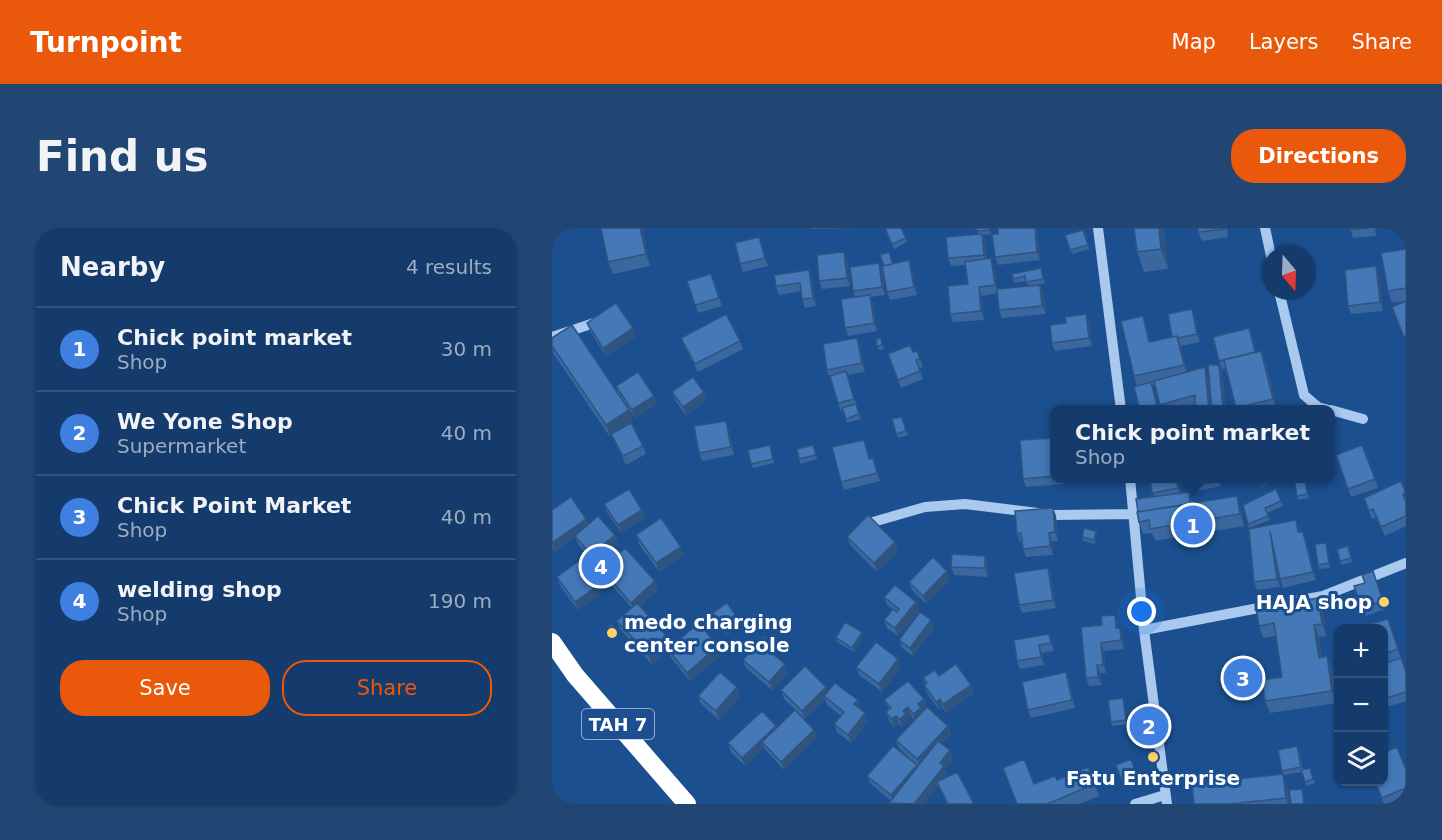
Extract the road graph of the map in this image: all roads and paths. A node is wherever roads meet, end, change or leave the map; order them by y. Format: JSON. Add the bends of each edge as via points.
{"nodes":[{"id":1,"x":1098,"y":228,"type":"edge"},
{"id":2,"x":1264,"y":228,"type":"edge"},
{"id":3,"x":1269,"y":246,"type":"edge"},
{"id":4,"x":1281,"y":300,"type":"edge"},
{"id":5,"x":597,"y":322,"type":"edge"},
{"id":6,"x":552,"y":337,"type":"edge"},
{"id":7,"x":1120,"y":405,"type":"edge"},
{"id":8,"x":1317,"y":405,"type":"edge"},
{"id":9,"x":1335,"y":411,"type":"edge"},
{"id":10,"x":1364,"y":419,"type":"dead end"},
{"id":11,"x":1131,"y":483,"type":"edge"},
{"id":12,"x":1135,"y":514,"type":"junction"},
{"id":13,"x":873,"y":522,"type":"edge"},
{"id":14,"x":1406,"y":563,"type":"edge"},
{"id":15,"x":1144,"y":630,"type":"junction"},
{"id":16,"x":552,"y":642,"type":"edge"},
{"id":17,"x":1166,"y":799,"type":"edge"},
{"id":18,"x":687,"y":804,"type":"edge"},
{"id":19,"x":1135,"y":804,"type":"edge"}],
"edges":[{"from":1,"to":7,"type":"street"},
{"from":2,"to":3,"type":"street"},
{"from":4,"to":8,"type":"street","via":[[1304,395]]},
{"from":5,"to":6,"type":"street"},
{"from":9,"to":10,"type":"street"},
{"from":11,"to":12,"type":"street"},
{"from":12,"to":13,"type":"street","via":[[1054,515],[965,504],[925,507]]},
{"from":12,"to":15,"type":"street"},
{"from":14,"to":15,"type":"street","via":[[1323,596]]},
{"from":15,"to":17,"type":"street"},
{"from":16,"to":18,"type":"highway","number":"TAH 7","via":[[575,675]]},
{"from":17,"to":19,"type":"street"}]}
